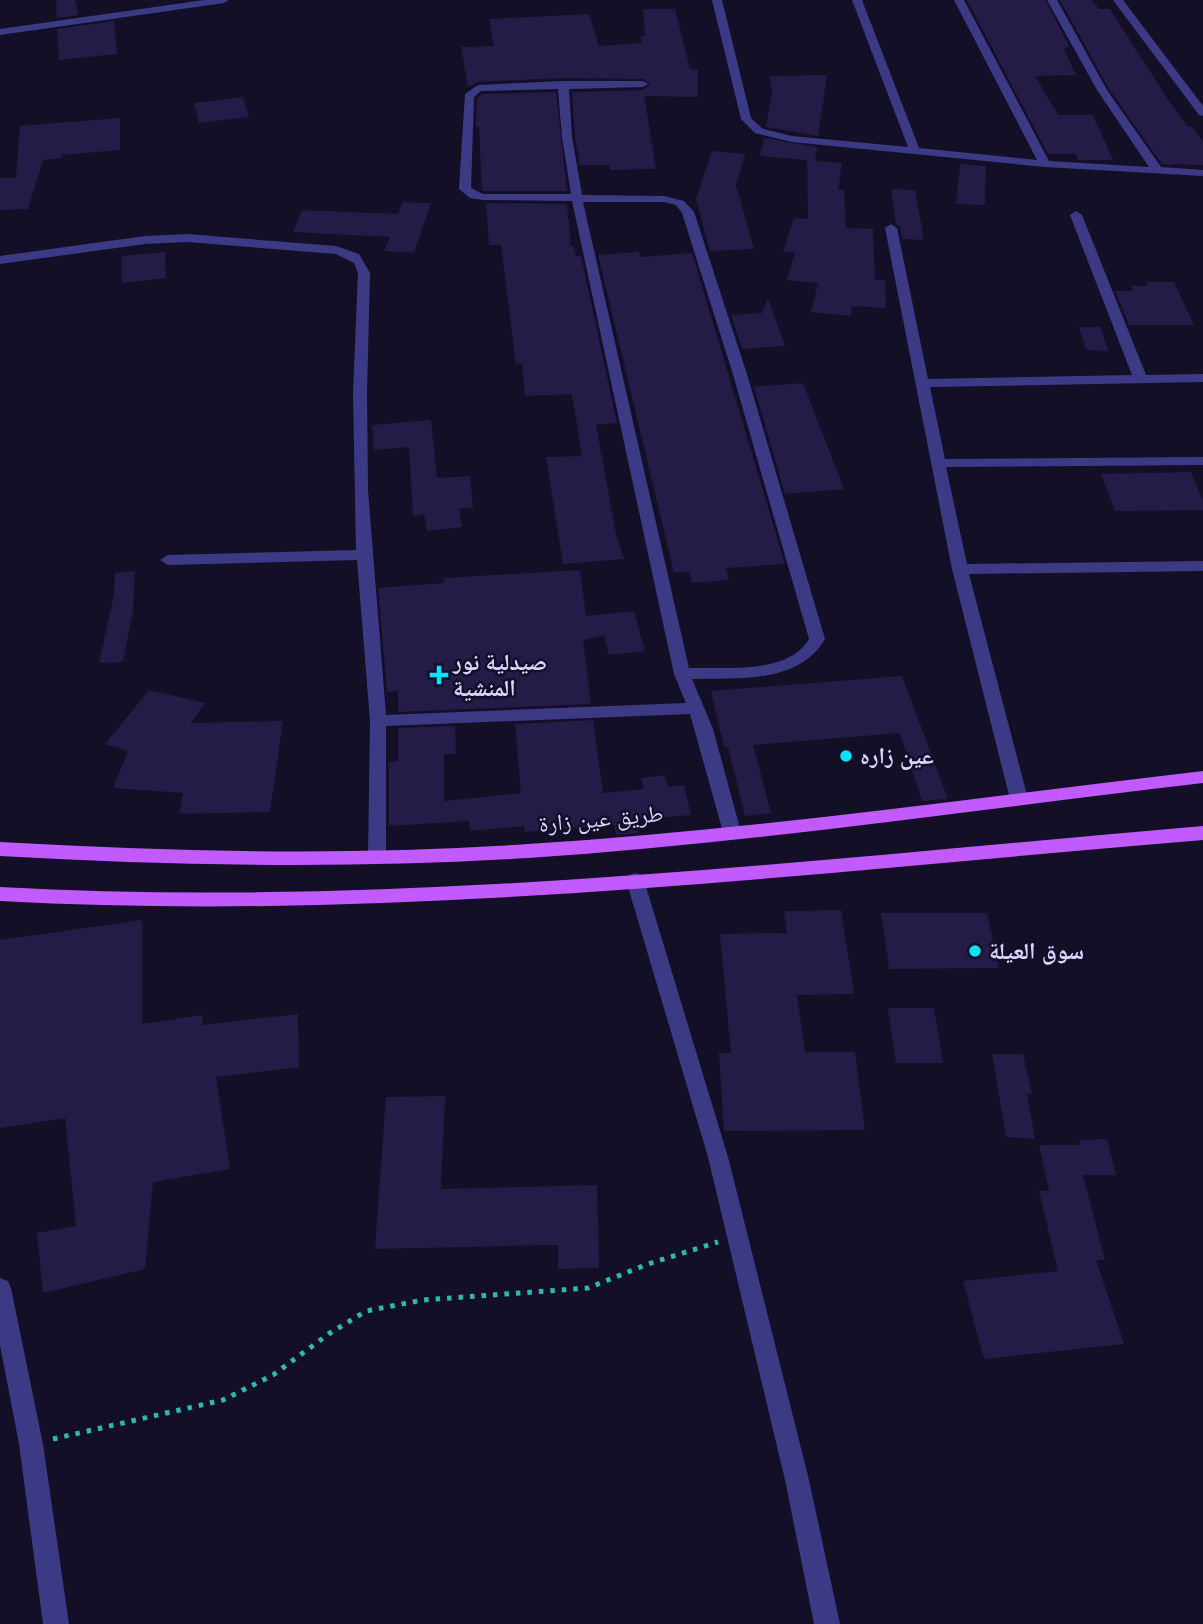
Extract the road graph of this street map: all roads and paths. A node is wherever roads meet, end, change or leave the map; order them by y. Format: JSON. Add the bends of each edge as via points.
{"nodes":[{"id":1,"x":224,"y":0,"type":"edge"},
{"id":2,"x":717,"y":0,"type":"edge"},
{"id":3,"x":857,"y":0,"type":"edge"},
{"id":4,"x":959,"y":0,"type":"edge"},
{"id":5,"x":1052,"y":0,"type":"edge"},
{"id":6,"x":1118,"y":0,"type":"edge"},
{"id":7,"x":0,"y":32,"type":"edge"},
{"id":8,"x":563,"y":84,"type":"junction"},
{"id":9,"x":643,"y":84,"type":"dead end"},
{"id":10,"x":1203,"y":113,"type":"edge"},
{"id":11,"x":915,"y":150,"type":"junction"},
{"id":12,"x":1045,"y":164,"type":"junction"},
{"id":13,"x":1158,"y":171,"type":"junction"},
{"id":14,"x":1203,"y":173,"type":"edge"},
{"id":15,"x":577,"y":199,"type":"junction"},
{"id":16,"x":1076,"y":215,"type":"dead end"},
{"id":17,"x":891,"y":228,"type":"dead end"},
{"id":18,"x":0,"y":260,"type":"edge"},
{"id":19,"x":1140,"y":378,"type":"junction"},
{"id":20,"x":1203,"y":378,"type":"edge"},
{"id":21,"x":924,"y":383,"type":"junction"},
{"id":22,"x":1203,"y":461,"type":"edge"},
{"id":23,"x":940,"y":463,"type":"junction"},
{"id":24,"x":364,"y":555,"type":"junction"},
{"id":25,"x":168,"y":560,"type":"dead end"},
{"id":26,"x":1203,"y":566,"type":"edge"},
{"id":27,"x":960,"y":569,"type":"junction"},
{"id":28,"x":682,"y":674,"type":"junction"},
{"id":29,"x":696,"y":708,"type":"junction"},
{"id":30,"x":378,"y":721,"type":"junction"},
{"id":31,"x":1203,"y":777,"type":"edge"},
{"id":32,"x":1019,"y":799,"type":"junction"},
{"id":33,"x":732,"y":832,"type":"junction"},
{"id":34,"x":1203,"y":833,"type":"edge"},
{"id":35,"x":0,"y":849,"type":"edge"},
{"id":36,"x":377,"y":858,"type":"junction"},
{"id":37,"x":635,"y":880,"type":"junction"},
{"id":38,"x":0,"y":894,"type":"edge"},
{"id":39,"x":737,"y":1237,"type":"junction"},
{"id":40,"x":0,"y":1288,"type":"edge"},
{"id":41,"x":31,"y":1444,"type":"junction"},
{"id":42,"x":56,"y":1624,"type":"edge"},
{"id":43,"x":827,"y":1624,"type":"edge"}],
"edges":[{"from":1,"to":7,"type":"street"},
{"from":2,"to":11,"type":"street","via":[[746,119],[759,131],[792,139]]},
{"from":3,"to":11,"type":"street"},
{"from":4,"to":12,"type":"street"},
{"from":5,"to":13,"type":"street","via":[[1102,90]]},
{"from":6,"to":10,"type":"street"},
{"from":8,"to":9,"type":"street"},
{"from":8,"to":15,"type":"street"},
{"from":8,"to":15,"type":"street","via":[[472,92],[466,189],[483,197]]},
{"from":11,"to":12,"type":"street"},
{"from":12,"to":13,"type":"street"},
{"from":13,"to":14,"type":"street"},
{"from":15,"to":28,"type":"street"},
{"from":15,"to":28,"type":"street","via":[[664,199],[687,209],[817,632],[811,653],[787,666]]},
{"from":16,"to":19,"type":"street"},
{"from":17,"to":21,"type":"street"},
{"from":18,"to":24,"type":"street","via":[[187,238],[354,255],[362,262],[364,273],[360,393]]},
{"from":19,"to":20,"type":"street"},
{"from":19,"to":21,"type":"street"},
{"from":21,"to":23,"type":"street"},
{"from":22,"to":23,"type":"street"},
{"from":23,"to":27,"type":"street"},
{"from":24,"to":25,"type":"street"},
{"from":24,"to":30,"type":"street"},
{"from":26,"to":27,"type":"street"},
{"from":27,"to":32,"type":"street"},
{"from":28,"to":29,"type":"street"},
{"from":29,"to":30,"type":"street"},
{"from":29,"to":33,"type":"street"},
{"from":30,"to":36,"type":"street"},
{"from":31,"to":32,"type":"main road","name":"طريق عين زارة"},
{"from":32,"to":33,"type":"main road","name":"طريق عين زارة"},
{"from":33,"to":36,"type":"main road","name":"طريق عين زارة"},
{"from":34,"to":37,"type":"main road"},
{"from":35,"to":36,"type":"main road","name":"طريق عين زارة","via":[[185,858]]},
{"from":37,"to":38,"type":"main road","via":[[345,900],[154,901]]},
{"from":37,"to":39,"type":"street","via":[[698,1086]]},
{"from":39,"to":41,"type":"path","via":[[588,1288],[423,1300],[366,1311],[273,1375],[223,1400]]},
{"from":39,"to":43,"type":"street"},
{"from":40,"to":41,"type":"street"},
{"from":41,"to":42,"type":"street"}]}
